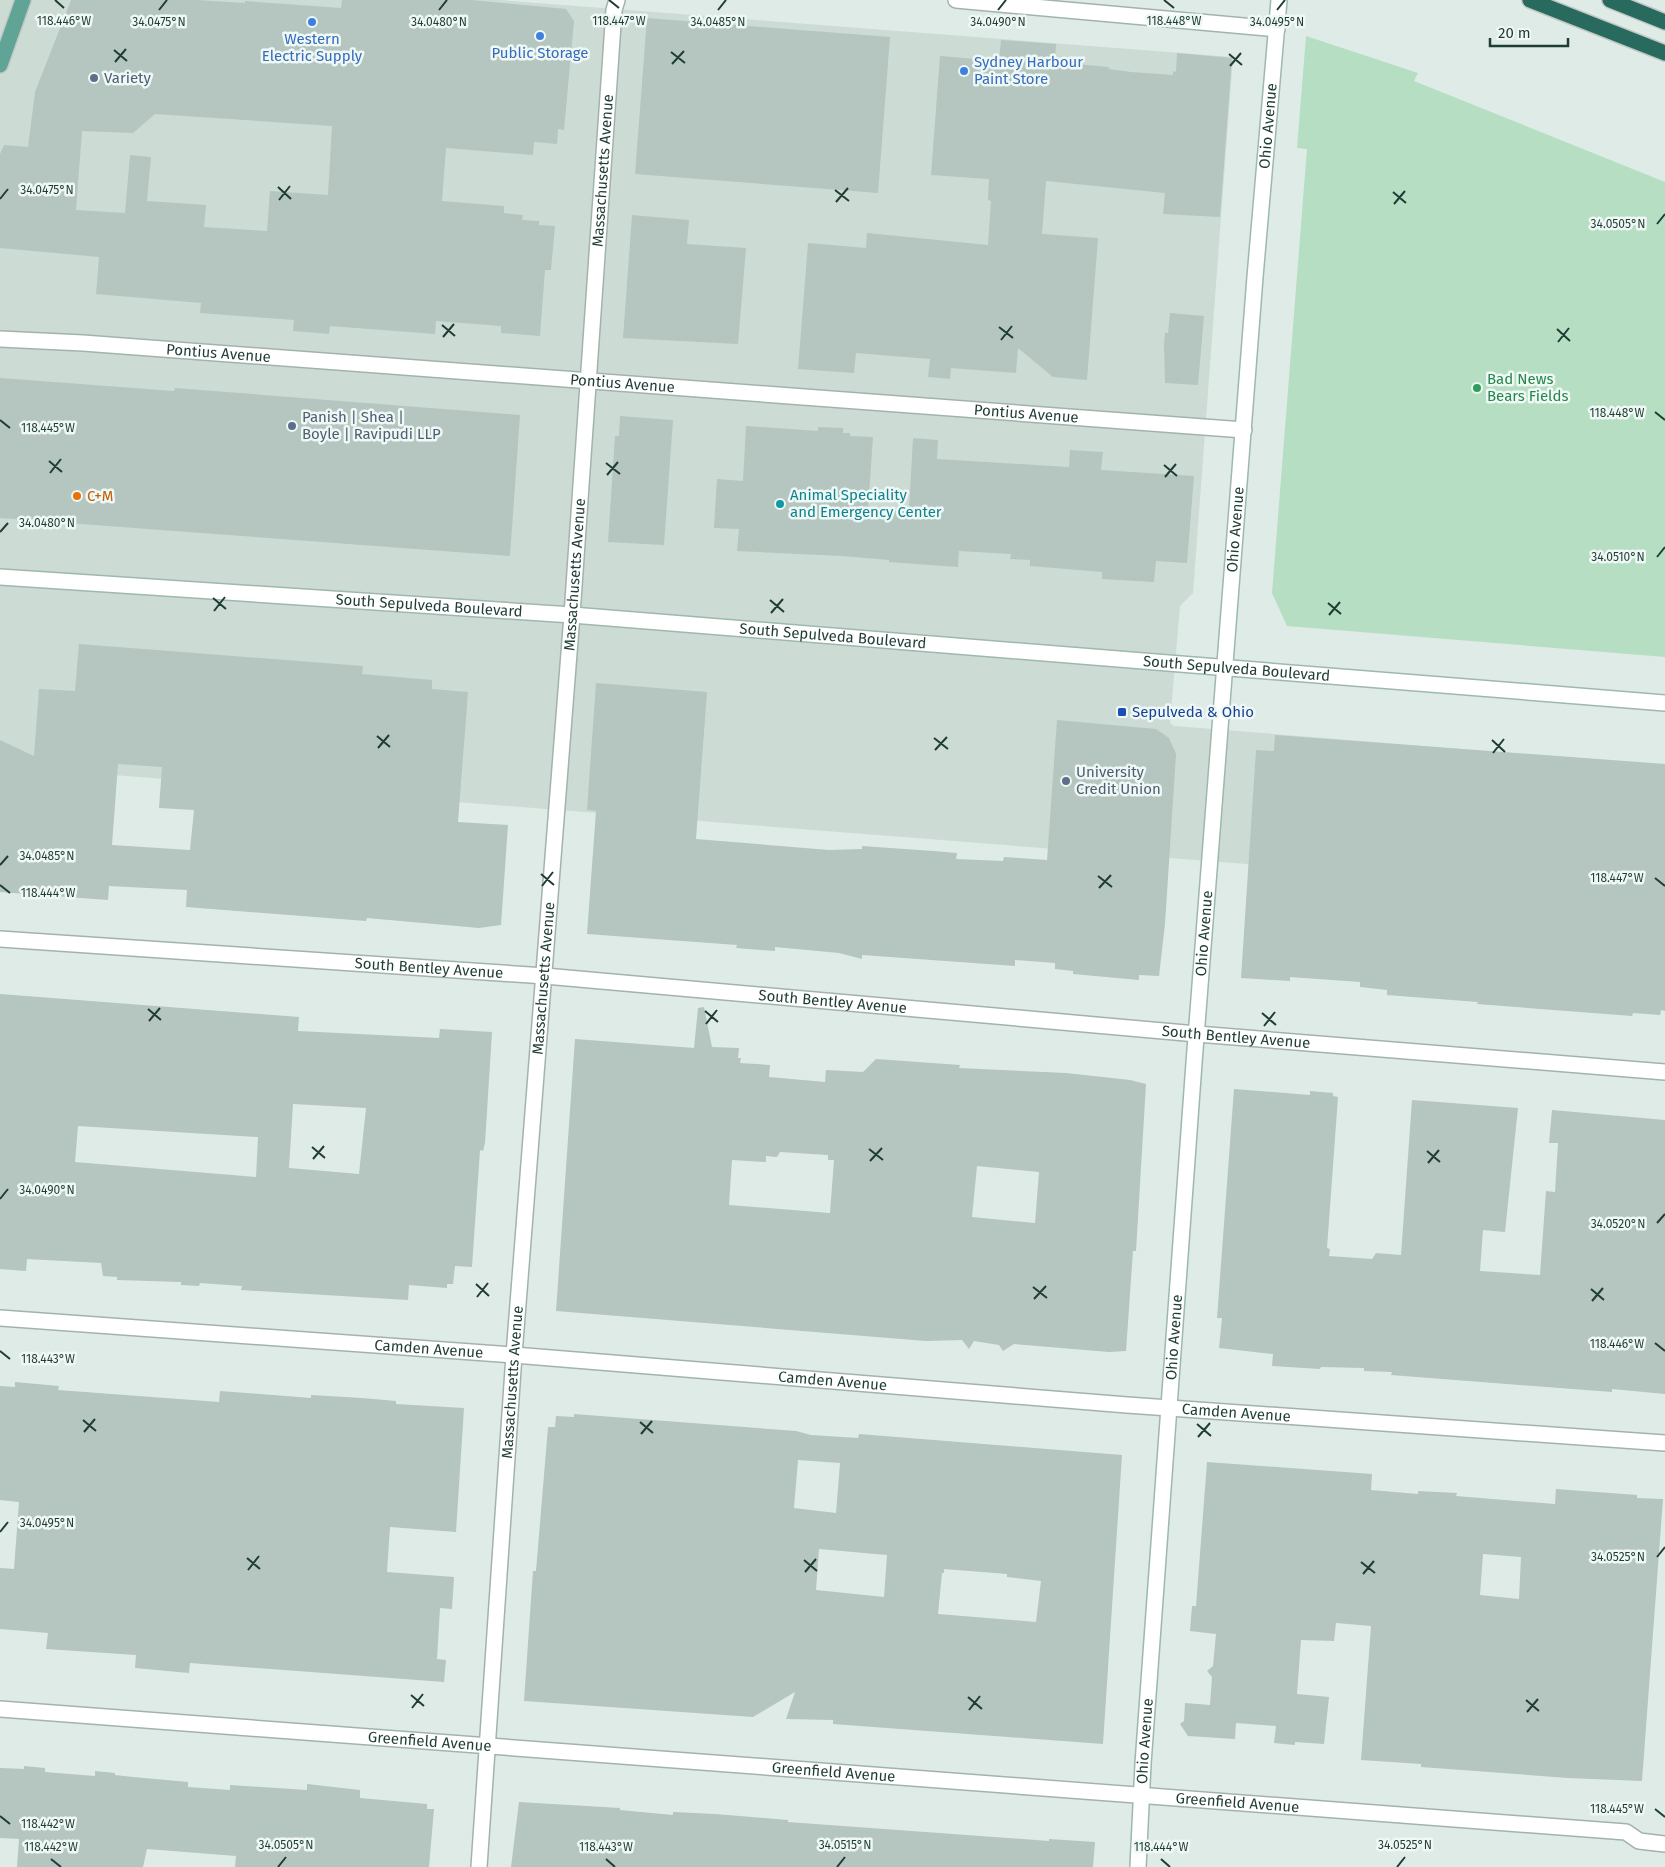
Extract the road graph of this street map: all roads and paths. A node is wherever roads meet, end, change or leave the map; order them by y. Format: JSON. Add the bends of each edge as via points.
{"nodes":[{"id":1,"x":23,"y":0,"type":"edge"},
{"id":2,"x":618,"y":0,"type":"edge"},
{"id":3,"x":956,"y":0,"type":"edge"},
{"id":4,"x":1279,"y":0,"type":"edge"},
{"id":5,"x":1530,"y":0,"type":"edge"},
{"id":6,"x":1610,"y":0,"type":"edge"},
{"id":7,"x":1665,"y":22,"type":"edge"},
{"id":8,"x":1276,"y":29,"type":"junction"},
{"id":9,"x":1665,"y":53,"type":"edge"},
{"id":10,"x":0,"y":65,"type":"edge"},
{"id":11,"x":0,"y":339,"type":"edge"},
{"id":12,"x":587,"y":382,"type":"junction"},
{"id":13,"x":1244,"y":430,"type":"junction"},
{"id":14,"x":0,"y":577,"type":"edge"},
{"id":15,"x":572,"y":615,"type":"junction"},
{"id":16,"x":1226,"y":666,"type":"junction"},
{"id":17,"x":1665,"y":703,"type":"edge"},
{"id":18,"x":0,"y":938,"type":"edge"},
{"id":19,"x":545,"y":976,"type":"junction"},
{"id":20,"x":1197,"y":1034,"type":"junction"},
{"id":21,"x":1665,"y":1072,"type":"edge"},
{"id":22,"x":0,"y":1318,"type":"edge"},
{"id":23,"x":514,"y":1354,"type":"junction"},
{"id":24,"x":1170,"y":1408,"type":"junction"},
{"id":25,"x":1665,"y":1443,"type":"edge"},
{"id":26,"x":0,"y":1709,"type":"edge"},
{"id":27,"x":488,"y":1747,"type":"junction"},
{"id":28,"x":1141,"y":1795,"type":"junction"},
{"id":29,"x":1665,"y":1844,"type":"edge"},
{"id":30,"x":479,"y":1867,"type":"edge"},
{"id":31,"x":1138,"y":1867,"type":"edge"}],
"edges":[{"from":1,"to":10,"type":"main road"},
{"from":2,"to":12,"type":"street","name":"Massachusetts Avenue","via":[[614,10]]},
{"from":3,"to":8,"type":"street"},
{"from":4,"to":8,"type":"street","name":"Ohio Avenue"},
{"from":5,"to":9,"type":"highway"},
{"from":6,"to":7,"type":"highway"},
{"from":8,"to":13,"type":"street","name":"Ohio Avenue"},
{"from":11,"to":12,"type":"street","name":"Pontius Avenue"},
{"from":12,"to":13,"type":"street","name":"Pontius Avenue"},
{"from":12,"to":15,"type":"street","name":"Massachusetts Avenue"},
{"from":13,"to":16,"type":"street","name":"Ohio Avenue"},
{"from":14,"to":15,"type":"street","name":"South Sepulveda Boulevard"},
{"from":15,"to":16,"type":"street","name":"South Sepulveda Boulevard"},
{"from":15,"to":19,"type":"street","name":"Massachusetts Avenue"},
{"from":16,"to":17,"type":"street","name":"South Sepulveda Boulevard"},
{"from":16,"to":20,"type":"street","name":"Ohio Avenue"},
{"from":18,"to":19,"type":"street","name":"South Bentley Avenue"},
{"from":19,"to":20,"type":"street","name":"South Bentley Avenue"},
{"from":19,"to":23,"type":"street","name":"Massachusetts Avenue"},
{"from":20,"to":21,"type":"street","name":"South Bentley Avenue"},
{"from":20,"to":24,"type":"street","name":"Ohio Avenue"},
{"from":22,"to":23,"type":"street","name":"Camden Avenue"},
{"from":23,"to":24,"type":"street","name":"Camden Avenue"},
{"from":23,"to":27,"type":"street","name":"Massachusetts Avenue"},
{"from":24,"to":25,"type":"street","name":"Camden Avenue"},
{"from":24,"to":28,"type":"street","name":"Ohio Avenue"},
{"from":26,"to":27,"type":"street","name":"Greenfield Avenue"},
{"from":27,"to":28,"type":"street","name":"Greenfield Avenue"},
{"from":27,"to":30,"type":"street","name":"Massachusetts Avenue"},
{"from":28,"to":29,"type":"street","name":"Greenfield Avenue","via":[[1626,1832],[1639,1841]]},
{"from":28,"to":31,"type":"street","name":"Ohio Avenue"}]}
